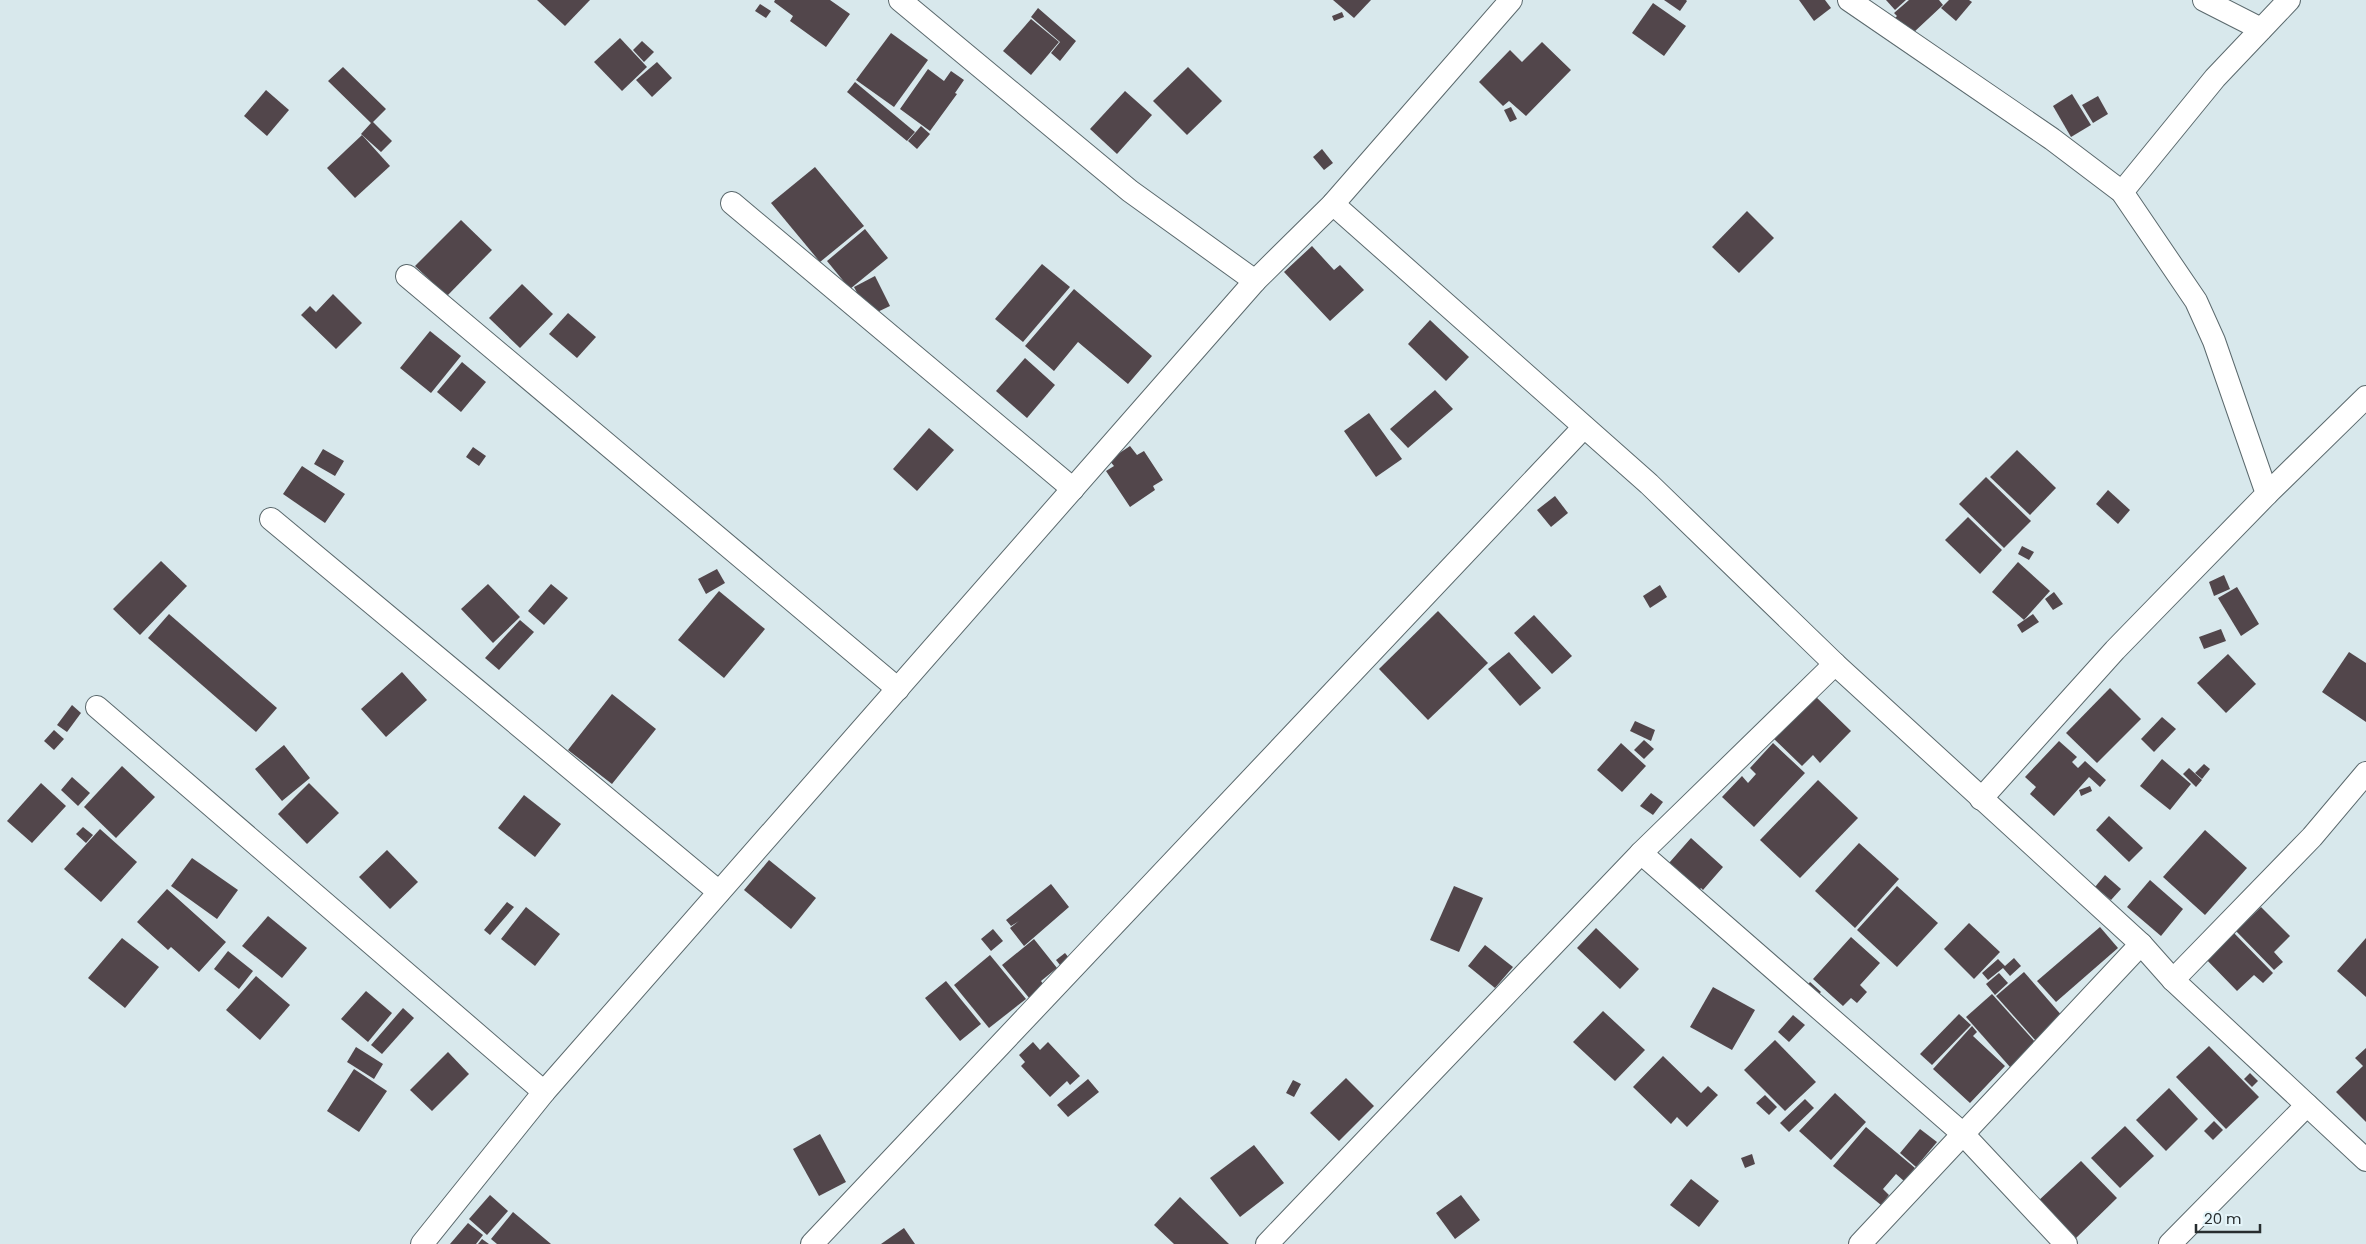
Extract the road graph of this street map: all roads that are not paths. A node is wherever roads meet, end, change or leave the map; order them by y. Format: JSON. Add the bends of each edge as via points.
{"nodes":[{"id":1,"x":900,"y":0,"type":"edge"},
{"id":2,"x":1511,"y":0,"type":"edge"},
{"id":3,"x":1849,"y":0,"type":"edge"},
{"id":4,"x":2204,"y":0,"type":"edge"},
{"id":5,"x":2289,"y":0,"type":"edge"},
{"id":6,"x":2261,"y":29,"type":"junction"},
{"id":7,"x":2122,"y":192,"type":"junction"},
{"id":8,"x":732,"y":203,"type":"dead end"},
{"id":9,"x":1333,"y":204,"type":"junction"},
{"id":10,"x":407,"y":276,"type":"dead end"},
{"id":11,"x":1255,"y":281,"type":"junction"},
{"id":12,"x":2366,"y":397,"type":"edge"},
{"id":13,"x":1584,"y":427,"type":"junction"},
{"id":14,"x":1073,"y":489,"type":"junction"},
{"id":15,"x":2267,"y":494,"type":"junction"},
{"id":16,"x":271,"y":519,"type":"dead end"},
{"id":17,"x":1834,"y":664,"type":"junction"},
{"id":18,"x":898,"y":689,"type":"junction"},
{"id":19,"x":97,"y":707,"type":"dead end"},
{"id":20,"x":2366,"y":773,"type":"edge"},
{"id":21,"x":1981,"y":799,"type":"junction"},
{"id":22,"x":1641,"y":853,"type":"junction"},
{"id":23,"x":719,"y":892,"type":"junction"},
{"id":24,"x":2141,"y":944,"type":"junction"},
{"id":25,"x":2173,"y":980,"type":"junction"},
{"id":26,"x":544,"y":1092,"type":"junction"},
{"id":27,"x":2307,"y":1105,"type":"junction"},
{"id":28,"x":1962,"y":1134,"type":"junction"},
{"id":29,"x":2366,"y":1160,"type":"edge"},
{"id":30,"x":422,"y":1244,"type":"edge"},
{"id":31,"x":812,"y":1244,"type":"edge"},
{"id":32,"x":1267,"y":1244,"type":"edge"},
{"id":33,"x":1860,"y":1244,"type":"edge"},
{"id":34,"x":2066,"y":1244,"type":"edge"},
{"id":35,"x":2170,"y":1244,"type":"edge"}],
"edges":[{"from":1,"to":11,"type":"street","via":[[1130,192]]},
{"from":2,"to":9,"type":"street"},
{"from":3,"to":7,"type":"street","via":[[2052,139]]},
{"from":4,"to":6,"type":"street"},
{"from":5,"to":6,"type":"street"},
{"from":6,"to":7,"type":"street","via":[[2183,114]]},
{"from":7,"to":15,"type":"street","via":[[2196,301],[2214,341]]},
{"from":8,"to":14,"type":"street"},
{"from":9,"to":11,"type":"street"},
{"from":9,"to":13,"type":"street"},
{"from":10,"to":18,"type":"street"},
{"from":11,"to":14,"type":"street"},
{"from":12,"to":15,"type":"street"},
{"from":13,"to":17,"type":"street","via":[[1649,484]]},
{"from":13,"to":31,"type":"street"},
{"from":14,"to":18,"type":"street"},
{"from":15,"to":21,"type":"street","via":[[2115,650]]},
{"from":16,"to":23,"type":"street"},
{"from":17,"to":21,"type":"street"},
{"from":17,"to":22,"type":"street"},
{"from":18,"to":23,"type":"street"},
{"from":19,"to":26,"type":"street"},
{"from":20,"to":25,"type":"street","via":[[2312,837]]},
{"from":21,"to":24,"type":"street"},
{"from":22,"to":28,"type":"street"},
{"from":22,"to":32,"type":"street"},
{"from":23,"to":26,"type":"street"},
{"from":24,"to":25,"type":"street"},
{"from":24,"to":28,"type":"street"},
{"from":25,"to":27,"type":"street"},
{"from":26,"to":30,"type":"street"},
{"from":27,"to":29,"type":"street"},
{"from":27,"to":35,"type":"street"},
{"from":28,"to":33,"type":"street"},
{"from":28,"to":34,"type":"street"}]}
